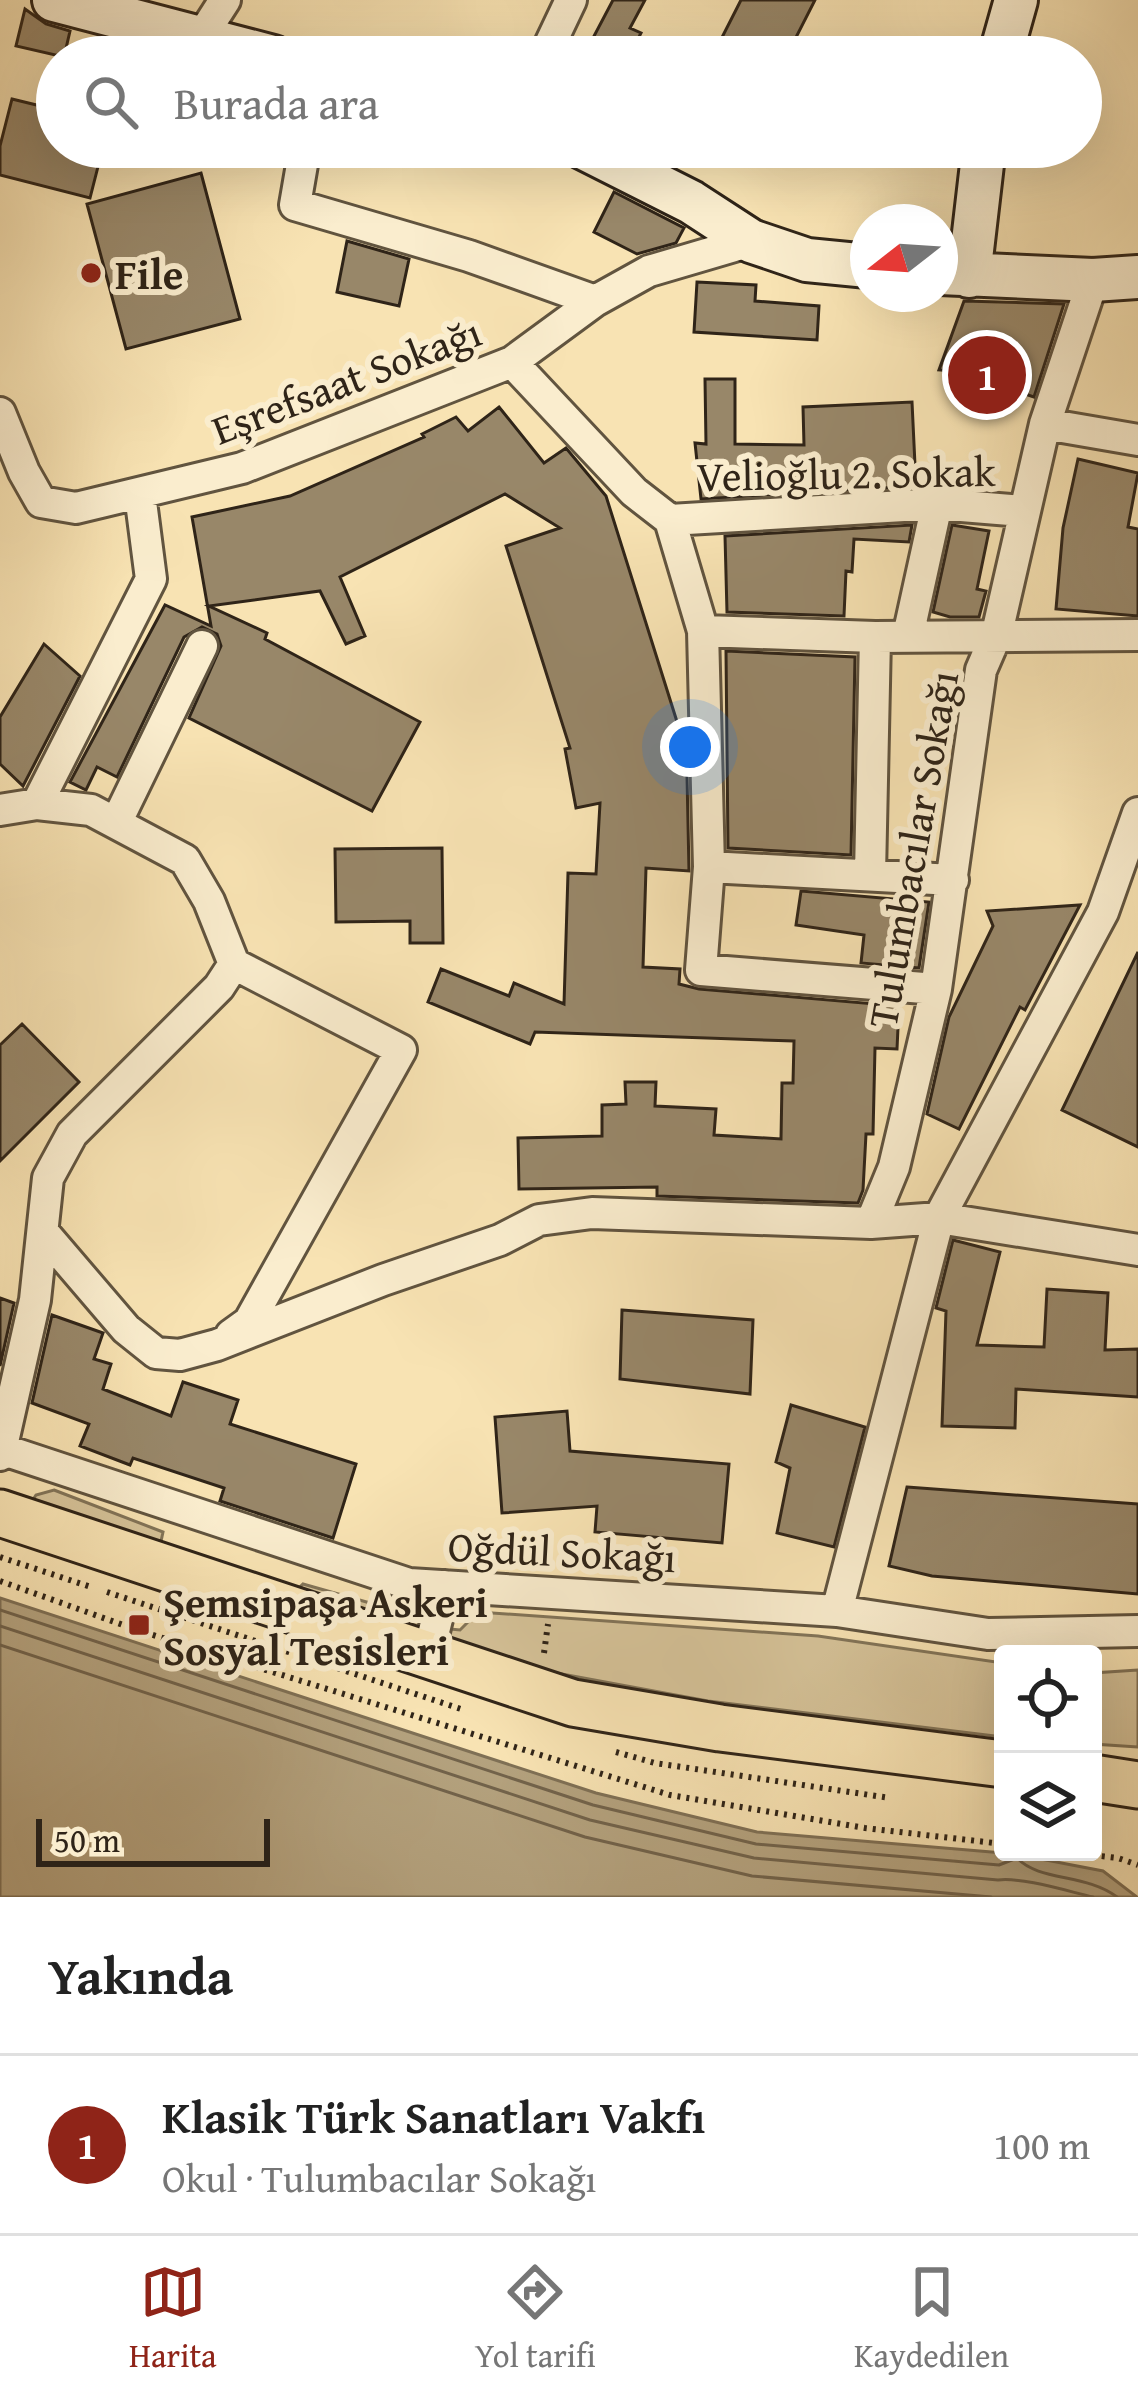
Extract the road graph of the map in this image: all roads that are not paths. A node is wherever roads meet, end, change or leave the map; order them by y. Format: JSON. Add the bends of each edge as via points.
{"nodes":[{"id":1,"x":54,"y":0,"type":"edge"},
{"id":2,"x":225,"y":0,"type":"edge"},
{"id":3,"x":572,"y":0,"type":"edge"},
{"id":4,"x":1016,"y":0,"type":"edge"},
{"id":5,"x":189,"y":36,"type":"edge"},
{"id":6,"x":202,"y":36,"type":"edge"},
{"id":7,"x":554,"y":36,"type":"edge"},
{"id":8,"x":1006,"y":36,"type":"edge"},
{"id":9,"x":301,"y":168,"type":"edge"},
{"id":10,"x":624,"y":168,"type":"edge"},
{"id":11,"x":979,"y":168,"type":"edge"},
{"id":12,"x":751,"y":241,"type":"junction"},
{"id":13,"x":958,"y":257,"type":"edge"},
{"id":14,"x":850,"y":264,"type":"edge"},
{"id":15,"x":958,"y":274,"type":"edge"},
{"id":16,"x":1138,"y":277,"type":"edge"},
{"id":17,"x":1093,"y":280,"type":"junction"},
{"id":18,"x":595,"y":301,"type":"junction"},
{"id":19,"x":512,"y":362,"type":"junction"},
{"id":20,"x":0,"y":413,"type":"edge"},
{"id":21,"x":1046,"y":424,"type":"junction"},
{"id":22,"x":1138,"y":440,"type":"edge"},
{"id":23,"x":140,"y":494,"type":"junction"},
{"id":24,"x":937,"y":504,"type":"junction"},
{"id":25,"x":1023,"y":512,"type":"junction"},
{"id":26,"x":670,"y":520,"type":"junction"},
{"id":27,"x":704,"y":632,"type":"junction"},
{"id":28,"x":998,"y":634,"type":"junction"},
{"id":29,"x":1138,"y":635,"type":"edge"},
{"id":30,"x":908,"y":636,"type":"junction"},
{"id":31,"x":875,"y":637,"type":"junction"},
{"id":32,"x":202,"y":646,"type":"dead end"},
{"id":33,"x":38,"y":804,"type":"junction"},
{"id":34,"x":0,"y":810,"type":"edge"},
{"id":35,"x":1138,"y":813,"type":"edge"},
{"id":36,"x":117,"y":821,"type":"junction"},
{"id":37,"x":709,"y":867,"type":"junction"},
{"id":38,"x":870,"y":875,"type":"junction"},
{"id":39,"x":953,"y":880,"type":"junction"},
{"id":40,"x":234,"y":964,"type":"junction"},
{"id":41,"x":936,"y":989,"type":"junction"},
{"id":42,"x":940,"y":1218,"type":"junction"},
{"id":43,"x":871,"y":1223,"type":"junction"},
{"id":44,"x":43,"y":1232,"type":"junction"},
{"id":45,"x":1138,"y":1250,"type":"edge"},
{"id":46,"x":217,"y":1345,"type":"junction"},
{"id":47,"x":1,"y":1452,"type":"edge"},
{"id":48,"x":0,"y":1514,"type":"edge"},
{"id":49,"x":0,"y":1543,"type":"edge"},
{"id":50,"x":445,"y":1586,"type":"junction"},
{"id":51,"x":837,"y":1611,"type":"junction"},
{"id":52,"x":1138,"y":1631,"type":"edge"},
{"id":53,"x":428,"y":1656,"type":"junction"},
{"id":54,"x":840,"y":1742,"type":"junction"},
{"id":55,"x":994,"y":1763,"type":"edge"},
{"id":56,"x":1102,"y":1779,"type":"edge"},
{"id":57,"x":1138,"y":1785,"type":"edge"}],
"edges":[{"from":1,"to":5,"type":"street"},
{"from":2,"to":6,"type":"street"},
{"from":3,"to":7,"type":"street"},
{"from":4,"to":8,"type":"street"},
{"from":9,"to":18,"type":"street","via":[[295,205]]},
{"from":10,"to":12,"type":"street"},
{"from":11,"to":13,"type":"street"},
{"from":12,"to":14,"type":"street"},
{"from":12,"to":18,"type":"street","name":"Eşrefsaat Sokağı","via":[[649,271]]},
{"from":15,"to":17,"type":"street"},
{"from":16,"to":17,"type":"street"},
{"from":17,"to":21,"type":"street","name":"Tulumbacılar Sokağı"},
{"from":18,"to":19,"type":"street","name":"Eşrefsaat Sokağı"},
{"from":19,"to":23,"type":"street","name":"Eşrefsaat Sokağı","via":[[242,468]]},
{"from":19,"to":26,"type":"street"},
{"from":20,"to":23,"type":"street","name":"Eşrefsaat Sokağı","via":[[41,502],[76,508]]},
{"from":21,"to":22,"type":"street"},
{"from":21,"to":25,"type":"street","name":"Tulumbacılar Sokağı"},
{"from":23,"to":33,"type":"street","via":[[151,579]]},
{"from":24,"to":25,"type":"street","name":"Velioğlu 2. Sokak"},
{"from":24,"to":26,"type":"street","name":"Velioğlu 2. Sokak"},
{"from":24,"to":30,"type":"street"},
{"from":25,"to":28,"type":"street","name":"Tulumbacılar Sokağı"},
{"from":26,"to":27,"type":"street"},
{"from":27,"to":31,"type":"street"},
{"from":27,"to":37,"type":"street"},
{"from":28,"to":29,"type":"street"},
{"from":28,"to":30,"type":"street"},
{"from":28,"to":39,"type":"street","name":"Tulumbacılar Sokağı","via":[[981,670]]},
{"from":30,"to":31,"type":"street"},
{"from":31,"to":38,"type":"street"},
{"from":32,"to":36,"type":"street"},
{"from":33,"to":34,"type":"street"},
{"from":33,"to":36,"type":"street"},
{"from":35,"to":42,"type":"street","via":[[1103,912]]},
{"from":36,"to":40,"type":"street","via":[[184,860]]},
{"from":37,"to":38,"type":"street"},
{"from":37,"to":41,"type":"street","via":[[701,970]]},
{"from":38,"to":39,"type":"street"},
{"from":39,"to":41,"type":"street","name":"Tulumbacılar Sokağı"},
{"from":40,"to":44,"type":"street","via":[[72,1134],[48,1178]]},
{"from":40,"to":46,"type":"street","via":[[401,1050],[249,1322]]},
{"from":41,"to":43,"type":"street","name":"Tulumbacılar Sokağı","via":[[894,1167]]},
{"from":42,"to":43,"type":"street"},
{"from":42,"to":45,"type":"street"},
{"from":42,"to":51,"type":"street"},
{"from":43,"to":46,"type":"street","via":[[592,1213],[539,1220]]},
{"from":44,"to":46,"type":"street","via":[[126,1329],[157,1352]]},
{"from":44,"to":47,"type":"street"},
{"from":47,"to":50,"type":"street","name":"Oğdül Sokağı","via":[[409,1584]]},
{"from":48,"to":53,"type":"main road"},
{"from":49,"to":54,"type":"main road","via":[[607,1738],[687,1754]]},
{"from":50,"to":51,"type":"street","name":"Oğdül Sokağı"},
{"from":50,"to":53,"type":"street"},
{"from":51,"to":52,"type":"street","name":"Oğdül Sokağı","via":[[988,1634]]},
{"from":53,"to":54,"type":"main road","via":[[573,1703]]},
{"from":54,"to":55,"type":"main road"},
{"from":56,"to":57,"type":"main road"}]}
